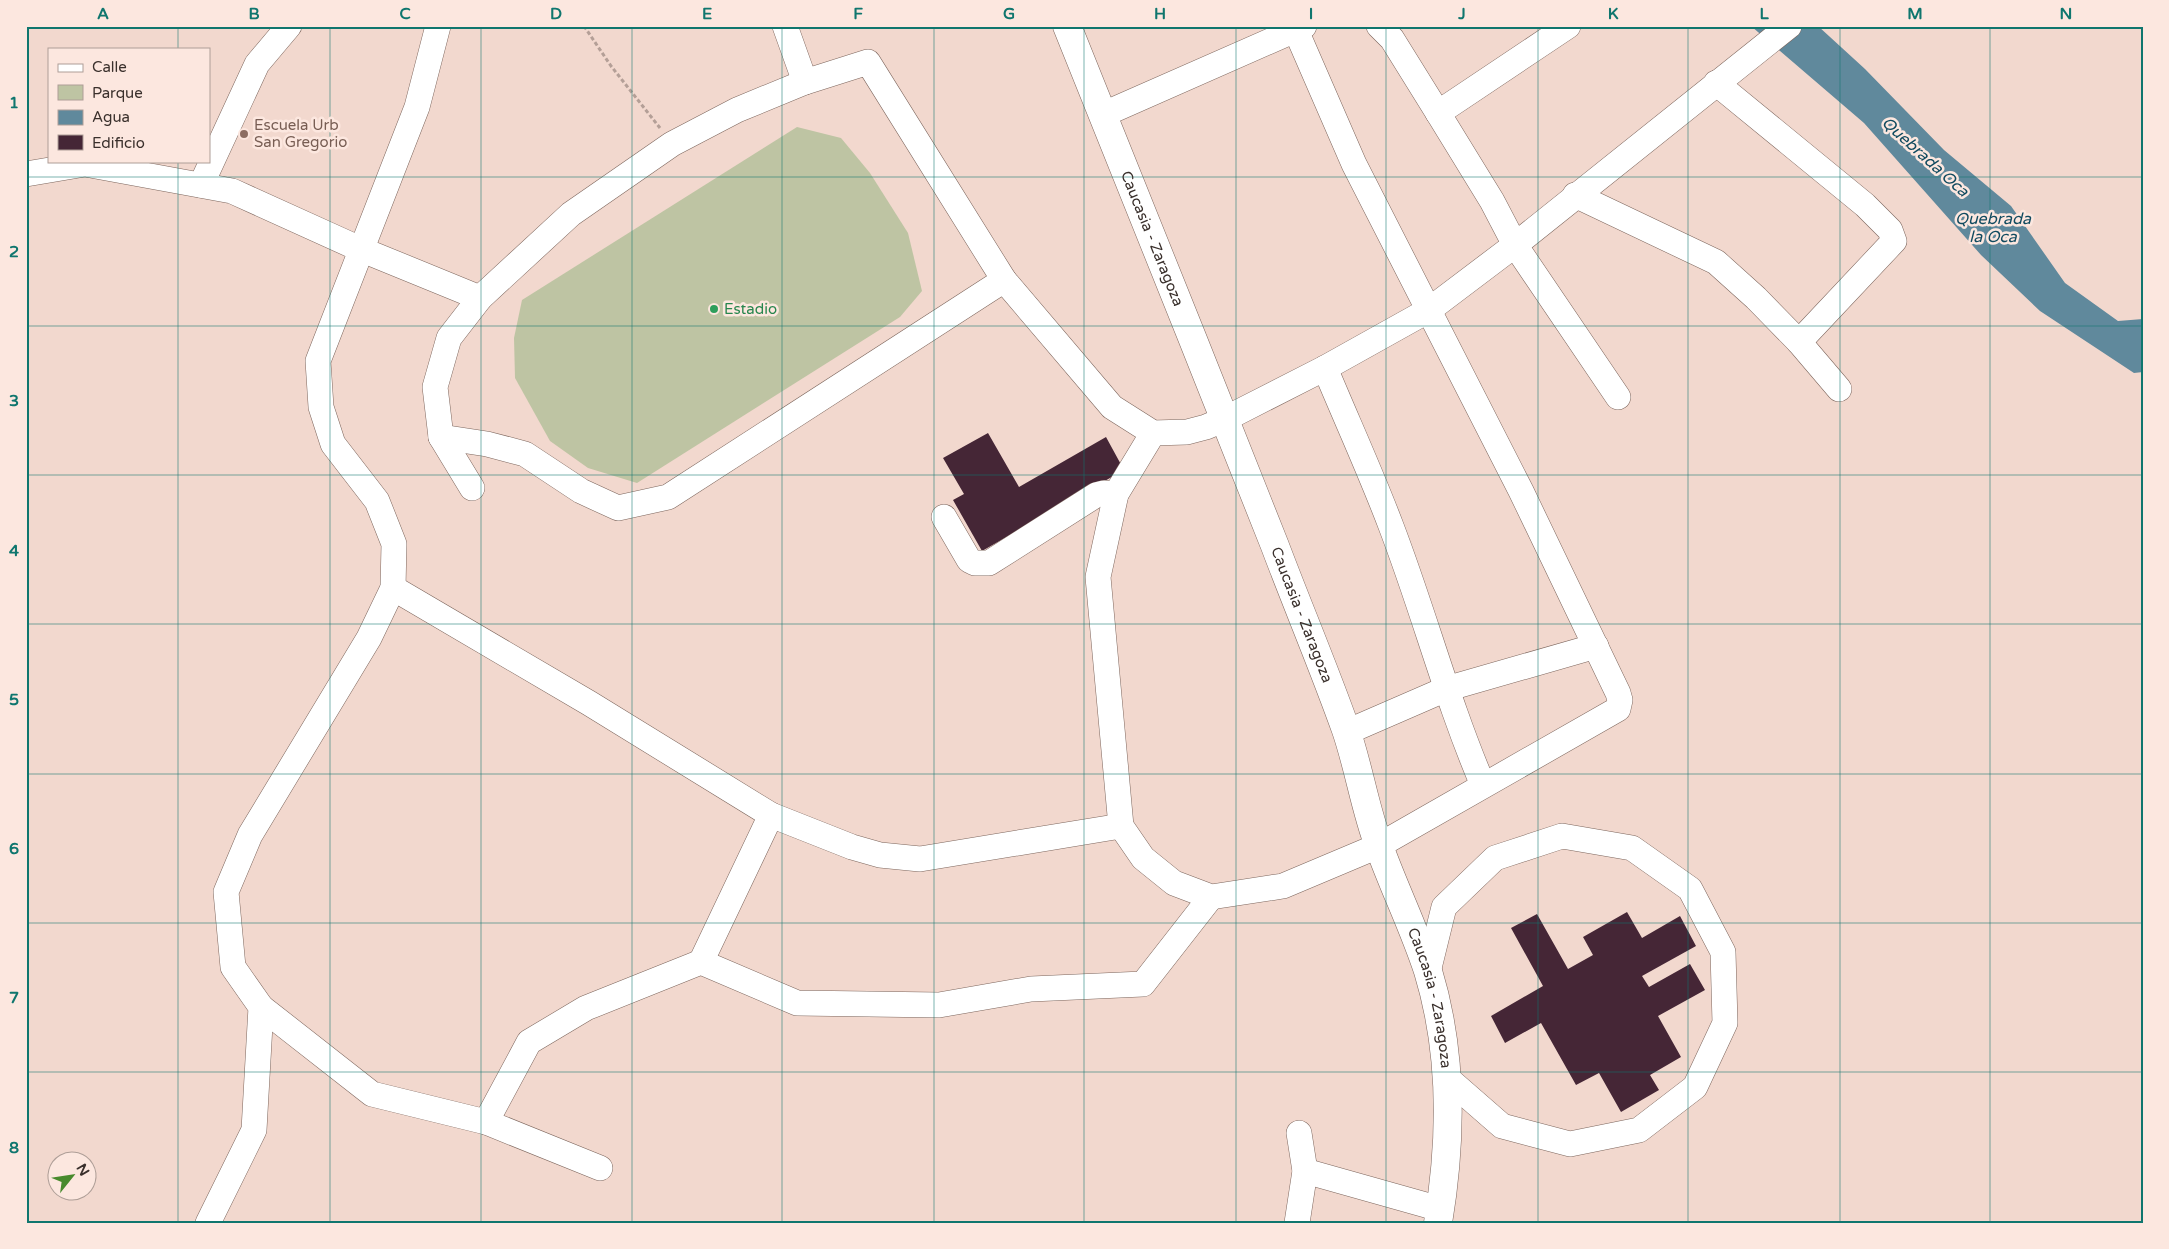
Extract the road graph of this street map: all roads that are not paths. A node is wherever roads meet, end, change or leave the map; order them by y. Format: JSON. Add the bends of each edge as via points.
{"nodes":[{"id":1,"x":289,"y":26,"type":"edge"},
{"id":2,"x":438,"y":26,"type":"edge"},
{"id":3,"x":785,"y":26,"type":"edge"},
{"id":4,"x":1067,"y":26,"type":"edge"},
{"id":5,"x":1378,"y":26,"type":"edge"},
{"id":6,"x":1568,"y":26,"type":"edge"},
{"id":7,"x":1789,"y":26,"type":"edge"},
{"id":8,"x":1298,"y":28,"type":"edge"},
{"id":9,"x":805,"y":82,"type":"junction"},
{"id":10,"x":1716,"y":83,"type":"junction"},
{"id":11,"x":1438,"y":113,"type":"junction"},
{"id":12,"x":1102,"y":115,"type":"junction"},
{"id":13,"x":26,"y":174,"type":"edge"},
{"id":14,"x":201,"y":185,"type":"junction"},
{"id":15,"x":1574,"y":195,"type":"junction"},
{"id":16,"x":1515,"y":245,"type":"junction"},
{"id":17,"x":360,"y":249,"type":"junction"},
{"id":18,"x":1004,"y":280,"type":"junction"},
{"id":19,"x":480,"y":298,"type":"junction"},
{"id":20,"x":1429,"y":310,"type":"junction"},
{"id":21,"x":1799,"y":342,"type":"junction"},
{"id":22,"x":1325,"y":368,"type":"junction"},
{"id":23,"x":1839,"y":389,"type":"dead end"},
{"id":24,"x":1618,"y":397,"type":"dead end"},
{"id":25,"x":1225,"y":419,"type":"junction"},
{"id":26,"x":1154,"y":433,"type":"junction"},
{"id":27,"x":441,"y":437,"type":"junction"},
{"id":28,"x":472,"y":488,"type":"dead end"},
{"id":29,"x":1116,"y":494,"type":"junction"},
{"id":30,"x":944,"y":517,"type":"dead end"},
{"id":31,"x":393,"y":588,"type":"junction"},
{"id":32,"x":1596,"y":646,"type":"junction"},
{"id":33,"x":1446,"y":689,"type":"junction"},
{"id":34,"x":1347,"y":732,"type":"junction"},
{"id":35,"x":1484,"y":785,"type":"junction"},
{"id":36,"x":771,"y":814,"type":"junction"},
{"id":37,"x":1121,"y":826,"type":"junction"},
{"id":38,"x":1378,"y":846,"type":"junction"},
{"id":39,"x":1211,"y":897,"type":"junction"},
{"id":40,"x":701,"y":962,"type":"junction"},
{"id":41,"x":1428,"y":972,"type":"junction"},
{"id":42,"x":261,"y":1007,"type":"junction"},
{"id":43,"x":1447,"y":1078,"type":"junction"},
{"id":44,"x":486,"y":1122,"type":"junction"},
{"id":45,"x":1299,"y":1133,"type":"dead end"},
{"id":46,"x":600,"y":1168,"type":"dead end"},
{"id":47,"x":1305,"y":1171,"type":"junction"},
{"id":48,"x":1439,"y":1216,"type":"edge"},
{"id":49,"x":208,"y":1223,"type":"edge"},
{"id":50,"x":1297,"y":1223,"type":"edge"}],
"edges":[{"from":1,"to":14,"type":"street","via":[[257,64]]},
{"from":2,"to":17,"type":"street","via":[[416,108]]},
{"from":3,"to":9,"type":"street"},
{"from":4,"to":12,"type":"main road","name":"Caucasia - Zaragoza"},
{"from":5,"to":11,"type":"street","via":[[1392,39]]},
{"from":6,"to":11,"type":"street"},
{"from":7,"to":10,"type":"street"},
{"from":8,"to":12,"type":"street"},
{"from":8,"to":20,"type":"street","via":[[1354,164]]},
{"from":9,"to":18,"type":"street","via":[[868,62]]},
{"from":9,"to":19,"type":"street","via":[[737,110],[672,144],[570,214]]},
{"from":10,"to":15,"type":"street"},
{"from":10,"to":21,"type":"street","via":[[1865,205],[1894,238]]},
{"from":11,"to":16,"type":"street"},
{"from":12,"to":25,"type":"main road","name":"Caucasia - Zaragoza"},
{"from":13,"to":14,"type":"street","via":[[85,164]]},
{"from":14,"to":17,"type":"street","via":[[232,191]]},
{"from":15,"to":16,"type":"street"},
{"from":15,"to":21,"type":"street","via":[[1716,262]]},
{"from":16,"to":20,"type":"street"},
{"from":16,"to":24,"type":"street"},
{"from":17,"to":19,"type":"street"},
{"from":17,"to":31,"type":"street","via":[[318,361],[321,407],[333,444],[377,500],[394,544]]},
{"from":18,"to":26,"type":"street","via":[[1112,407]]},
{"from":18,"to":27,"type":"street","via":[[668,497],[618,508],[581,491],[525,454]]},
{"from":19,"to":27,"type":"street","via":[[449,338],[444,354],[435,387]]},
{"from":20,"to":22,"type":"street"},
{"from":20,"to":32,"type":"street"},
{"from":21,"to":23,"type":"street"},
{"from":22,"to":25,"type":"street"},
{"from":22,"to":33,"type":"street","via":[[1392,527]]},
{"from":25,"to":26,"type":"street","via":[[1187,432]]},
{"from":25,"to":34,"type":"main road","name":"Caucasia - Zaragoza"},
{"from":26,"to":29,"type":"street"},
{"from":27,"to":28,"type":"street"},
{"from":29,"to":30,"type":"street","via":[[1096,495],[990,563],[969,560]]},
{"from":29,"to":37,"type":"street","via":[[1098,577]]},
{"from":31,"to":36,"type":"street"},
{"from":31,"to":42,"type":"street","via":[[369,638],[250,835],[226,892],[232,967]]},
{"from":32,"to":33,"type":"street"},
{"from":32,"to":35,"type":"street","via":[[1618,693],[1618,709]]},
{"from":33,"to":34,"type":"street"},
{"from":33,"to":35,"type":"street"},
{"from":34,"to":38,"type":"main road","name":"Caucasia - Zaragoza"},
{"from":35,"to":38,"type":"street"},
{"from":36,"to":37,"type":"street","via":[[871,852],[920,859]]},
{"from":36,"to":40,"type":"street"},
{"from":37,"to":39,"type":"street","via":[[1143,858],[1174,883]]},
{"from":38,"to":39,"type":"street","via":[[1282,886]]},
{"from":38,"to":41,"type":"main road","name":"Caucasia - Zaragoza","via":[[1404,904]]},
{"from":39,"to":40,"type":"street","via":[[1142,984],[1031,989],[939,1005],[797,1003]]},
{"from":40,"to":44,"type":"street","via":[[586,1008],[530,1042]]},
{"from":41,"to":43,"type":"main road","name":"Caucasia - Zaragoza","via":[[1441,1030]]},
{"from":41,"to":43,"type":"street","via":[[1444,907],[1495,858],[1562,836],[1632,848],[1690,889],[1723,952],[1725,1023],[1695,1087],[1639,1130],[1570,1144],[1502,1126]]},
{"from":42,"to":44,"type":"street","via":[[372,1094]]},
{"from":42,"to":49,"type":"street","via":[[254,1130]]},
{"from":43,"to":48,"type":"main road","name":"Caucasia - Zaragoza","via":[[1448,1121]]},
{"from":44,"to":46,"type":"street"},
{"from":45,"to":47,"type":"street"},
{"from":47,"to":48,"type":"street"},
{"from":47,"to":50,"type":"street"}]}
